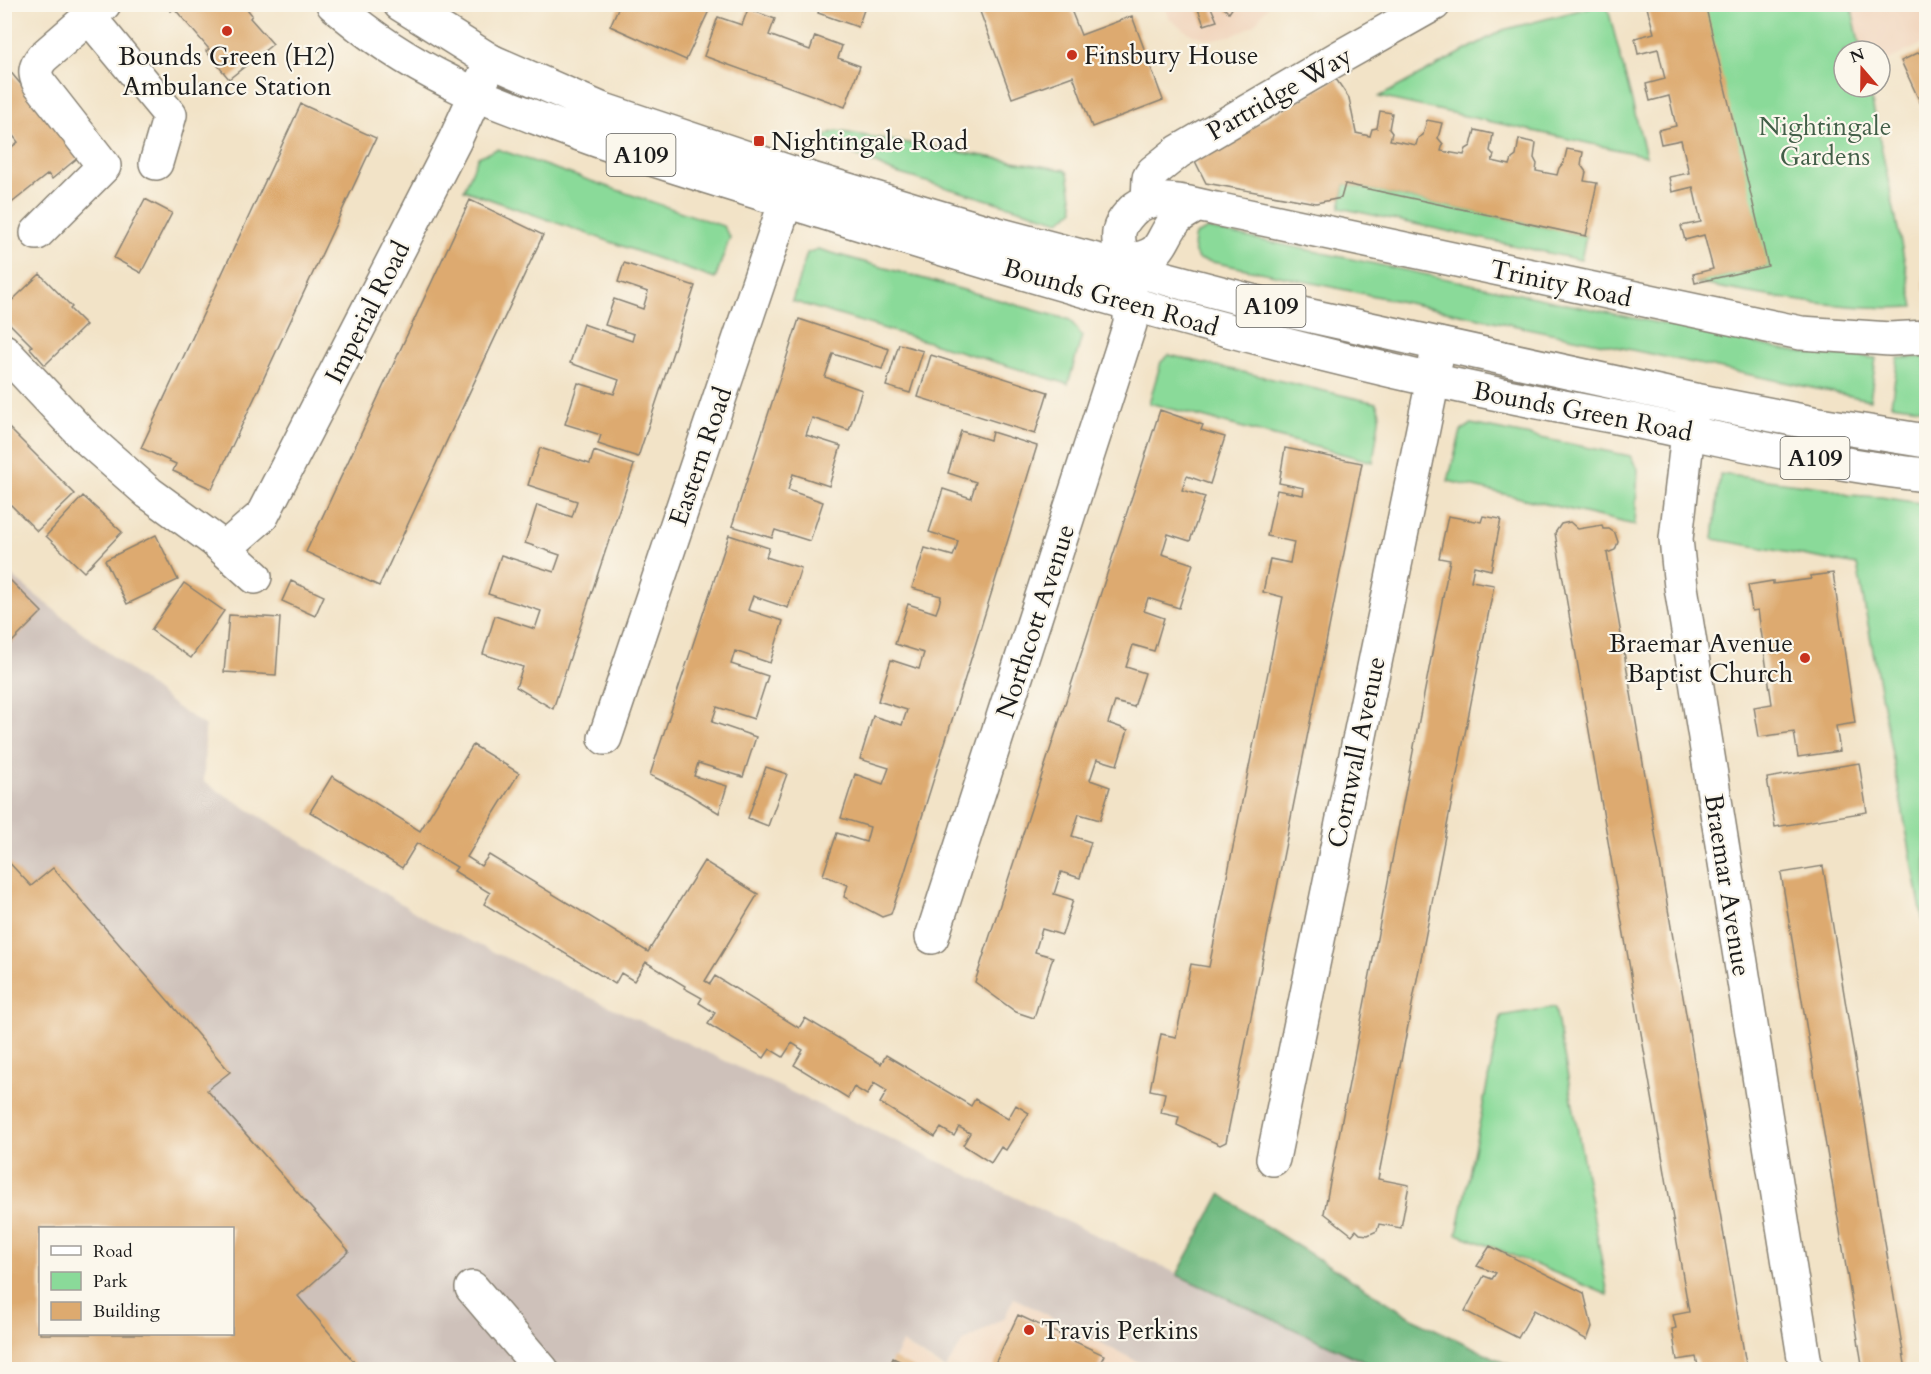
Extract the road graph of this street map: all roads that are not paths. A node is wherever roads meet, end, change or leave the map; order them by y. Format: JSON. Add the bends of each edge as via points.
{"nodes":[{"id":1,"x":333,"y":4,"type":"edge"},
{"id":2,"x":400,"y":4,"type":"edge"},
{"id":3,"x":1434,"y":4,"type":"edge"},
{"id":4,"x":97,"y":11,"type":"edge"},
{"id":5,"x":491,"y":61,"type":"junction"},
{"id":6,"x":477,"y":94,"type":"junction"},
{"id":7,"x":156,"y":163,"type":"dead end"},
{"id":8,"x":790,"y":187,"type":"junction"},
{"id":9,"x":1148,"y":201,"type":"junction"},
{"id":10,"x":1198,"y":205,"type":"junction"},
{"id":11,"x":37,"y":233,"type":"dead end"},
{"id":12,"x":1130,"y":265,"type":"junction"},
{"id":13,"x":1130,"y":304,"type":"junction"},
{"id":14,"x":1926,"y":337,"type":"edge"},
{"id":15,"x":1438,"y":344,"type":"junction"},
{"id":16,"x":4,"y":351,"type":"edge"},
{"id":17,"x":1433,"y":380,"type":"junction"},
{"id":18,"x":1695,"y":400,"type":"junction"},
{"id":19,"x":1688,"y":432,"type":"junction"},
{"id":20,"x":1926,"y":441,"type":"edge"},
{"id":21,"x":1926,"y":475,"type":"edge"},
{"id":22,"x":224,"y":549,"type":"junction"},
{"id":23,"x":255,"y":577,"type":"dead end"},
{"id":24,"x":605,"y":738,"type":"dead end"},
{"id":25,"x":932,"y":937,"type":"dead end"},
{"id":26,"x":1273,"y":1159,"type":"dead end"},
{"id":27,"x":472,"y":1288,"type":"dead end"},
{"id":28,"x":542,"y":1370,"type":"edge"},
{"id":29,"x":1806,"y":1370,"type":"edge"}],
"edges":[{"from":1,"to":6,"type":"street","name":"Bounds Green Road","number":"A109","via":[[395,52]]},
{"from":2,"to":5,"type":"street","name":"Bounds Green Road","number":"A109"},
{"from":3,"to":9,"type":"street","name":"Partridge Way","via":[[1178,152],[1149,178]]},
{"from":4,"to":7,"type":"street","via":[[170,115]]},
{"from":4,"to":11,"type":"street","via":[[42,57],[35,75],[104,166]]},
{"from":5,"to":6,"type":"street","name":"Imperial Road"},
{"from":5,"to":8,"type":"street","name":"Bounds Green Road","number":"A109"},
{"from":6,"to":8,"type":"street","name":"Bounds Green Road","number":"A109","via":[[593,140]]},
{"from":6,"to":22,"type":"street","name":"Imperial Road","via":[[262,516]]},
{"from":8,"to":12,"type":"street","name":"Bounds Green Road","number":"A109"},
{"from":8,"to":13,"type":"street","name":"Bounds Green Road","number":"A109","via":[[972,258]]},
{"from":8,"to":24,"type":"street","name":"Eastern Road"},
{"from":9,"to":10,"type":"street","name":"Trinity Road"},
{"from":9,"to":12,"type":"street","via":[[1121,223],[1121,253]]},
{"from":10,"to":12,"type":"street","via":[[1174,221],[1161,246]]},
{"from":10,"to":14,"type":"street","name":"Trinity Road","via":[[1801,333],[1890,339]]},
{"from":12,"to":13,"type":"street"},
{"from":12,"to":15,"type":"street","name":"Bounds Green Road","number":"A109","via":[[1293,312]]},
{"from":13,"to":17,"type":"street","name":"Bounds Green Road","number":"A109"},
{"from":13,"to":25,"type":"street","name":"Northcott Avenue","via":[[1130,324]]},
{"from":15,"to":17,"type":"street","name":"Cornwall Avenue"},
{"from":15,"to":18,"type":"street","name":"Bounds Green Road","number":"A109"},
{"from":16,"to":22,"type":"street","via":[[83,435],[149,493]]},
{"from":17,"to":19,"type":"street","name":"Bounds Green Road","number":"A109"},
{"from":17,"to":26,"type":"street","name":"Cornwall Avenue"},
{"from":18,"to":19,"type":"street","name":"Braemar Avenue"},
{"from":18,"to":20,"type":"street","name":"Bounds Green Road","number":"A109"},
{"from":19,"to":21,"type":"street","name":"Bounds Green Road","number":"A109"},
{"from":19,"to":29,"type":"street","name":"Braemar Avenue","via":[[1676,539],[1681,587]]},
{"from":22,"to":23,"type":"street"},
{"from":27,"to":28,"type":"street"}]}
